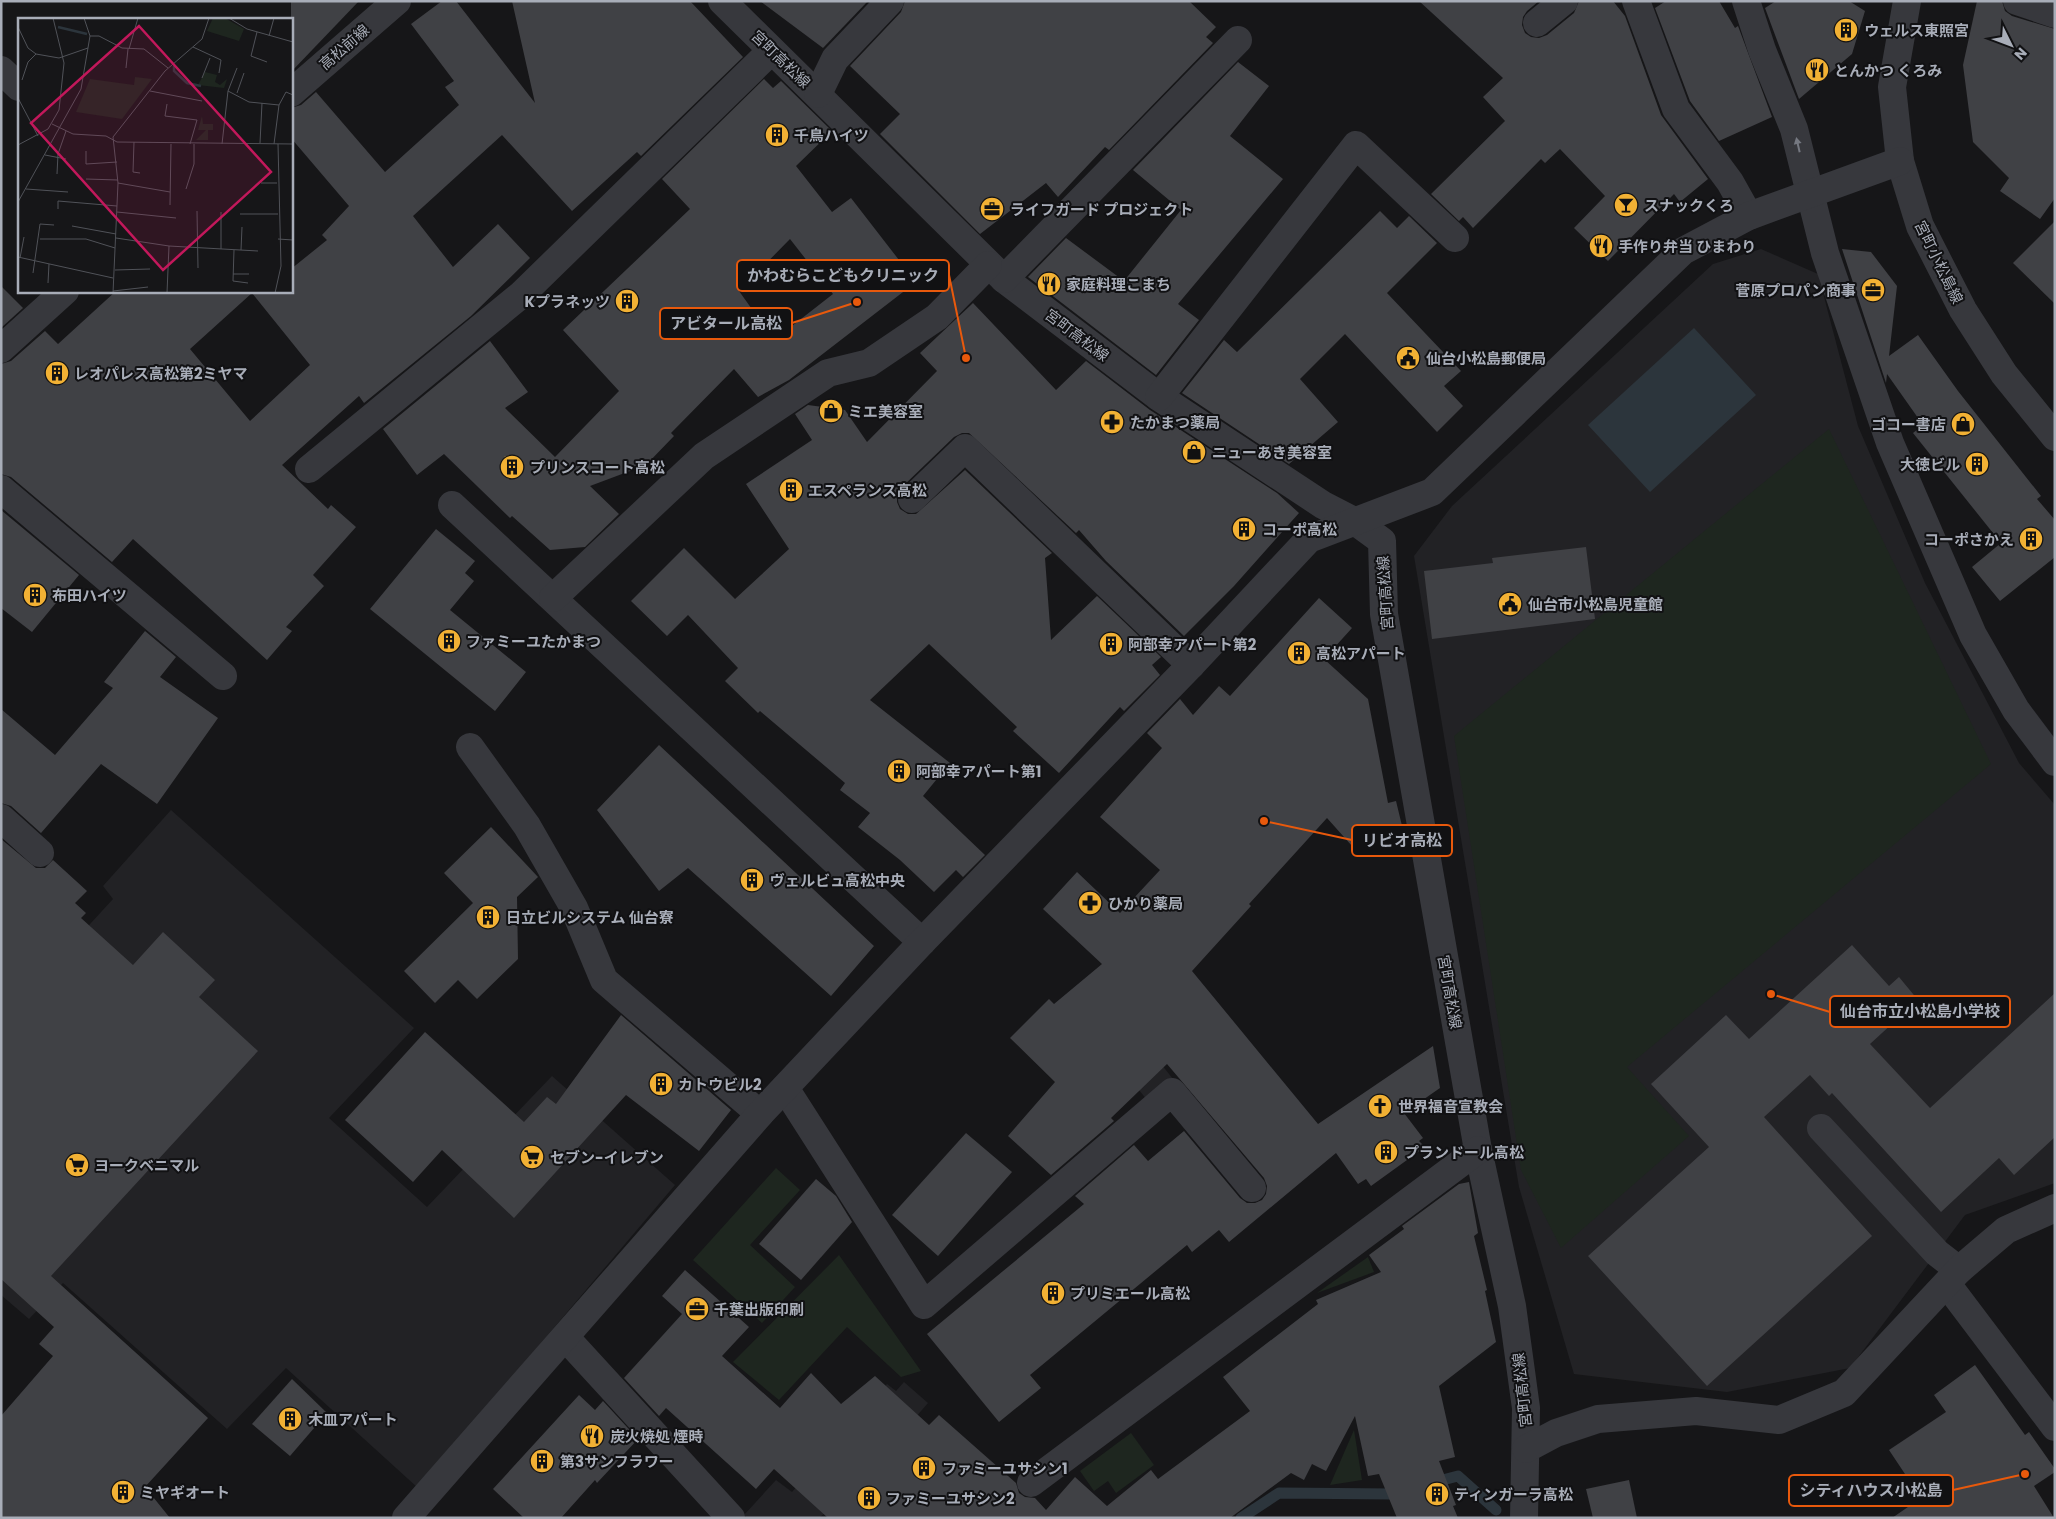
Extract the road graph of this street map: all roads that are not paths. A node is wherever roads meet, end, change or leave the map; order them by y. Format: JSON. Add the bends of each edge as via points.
{"nodes":[{"id":1,"x":397,"y":1,"type":"edge"},
{"id":2,"x":722,"y":1,"type":"edge"},
{"id":3,"x":890,"y":1,"type":"edge"},
{"id":4,"x":1564,"y":1,"type":"edge"},
{"id":5,"x":1636,"y":1,"type":"edge"},
{"id":6,"x":1746,"y":1,"type":"edge"},
{"id":7,"x":1907,"y":1,"type":"edge"},
{"id":8,"x":2017,"y":1,"type":"edge"},
{"id":9,"x":2055,"y":14,"type":"edge"},
{"id":10,"x":1537,"y":22,"type":"dead end"},
{"id":11,"x":1238,"y":40,"type":"dead end"},
{"id":12,"x":771,"y":51,"type":"junction"},
{"id":13,"x":1,"y":70,"type":"edge"},
{"id":14,"x":18,"y":86,"type":"edge"},
{"id":15,"x":292,"y":92,"type":"edge"},
{"id":16,"x":818,"y":94,"type":"junction"},
{"id":17,"x":1900,"y":161,"type":"junction"},
{"id":18,"x":1808,"y":193,"type":"junction"},
{"id":19,"x":1749,"y":216,"type":"junction"},
{"id":20,"x":1455,"y":238,"type":"dead end"},
{"id":21,"x":996,"y":272,"type":"junction"},
{"id":22,"x":64,"y":292,"type":"edge"},
{"id":23,"x":1,"y":349,"type":"edge"},
{"id":24,"x":1159,"y":397,"type":"junction"},
{"id":25,"x":2055,"y":437,"type":"edge"},
{"id":26,"x":309,"y":469,"type":"dead end"},
{"id":27,"x":1,"y":489,"type":"edge"},
{"id":28,"x":912,"y":499,"type":"dead end"},
{"id":29,"x":452,"y":505,"type":"dead end"},
{"id":30,"x":1356,"y":522,"type":"junction"},
{"id":31,"x":552,"y":598,"type":"junction"},
{"id":32,"x":1191,"y":665,"type":"junction"},
{"id":33,"x":223,"y":676,"type":"dead end"},
{"id":34,"x":470,"y":748,"type":"dead end"},
{"id":35,"x":2055,"y":762,"type":"edge"},
{"id":36,"x":1,"y":818,"type":"edge"},
{"id":37,"x":40,"y":853,"type":"dead end"},
{"id":38,"x":922,"y":942,"type":"junction"},
{"id":39,"x":785,"y":1088,"type":"junction"},
{"id":40,"x":760,"y":1114,"type":"junction"},
{"id":41,"x":1821,"y":1128,"type":"dead end"},
{"id":42,"x":1478,"y":1150,"type":"junction"},
{"id":43,"x":1252,"y":1188,"type":"dead end"},
{"id":44,"x":2055,"y":1208,"type":"edge"},
{"id":45,"x":1953,"y":1277,"type":"junction"},
{"id":46,"x":566,"y":1338,"type":"junction"},
{"id":47,"x":2055,"y":1427,"type":"edge"},
{"id":48,"x":1526,"y":1449,"type":"junction"},
{"id":49,"x":1031,"y":1483,"type":"dead end"},
{"id":50,"x":406,"y":1518,"type":"edge"},
{"id":51,"x":732,"y":1518,"type":"edge"},
{"id":52,"x":1524,"y":1518,"type":"edge"}],
"edges":[{"from":1,"to":15,"type":"street","name":"高松前線"},
{"from":2,"to":12,"type":"street","name":"宮町高松線"},
{"from":3,"to":16,"type":"street","via":[[835,59]]},
{"from":4,"to":10,"type":"street"},
{"from":5,"to":19,"type":"street","via":[[1676,109],[1730,182]]},
{"from":18,"to":6,"type":"street","one_way":true,"via":[[1794,129]]},
{"from":7,"to":17,"type":"street","name":"宮町小松島線","via":[[1892,87]]},
{"from":8,"to":9,"type":"street"},
{"from":11,"to":21,"type":"street"},
{"from":12,"to":16,"type":"street","name":"宮町高松線"},
{"from":12,"to":26,"type":"street","via":[[522,294]]},
{"from":13,"to":14,"type":"street"},
{"from":16,"to":21,"type":"street","name":"宮町高松線"},
{"from":17,"to":18,"type":"street"},
{"from":17,"to":25,"type":"street","name":"宮町小松島線","via":[[1920,226],[1963,310],[2004,374]]},
{"from":18,"to":19,"type":"street"},
{"from":18,"to":35,"type":"street","via":[[1825,253],[1890,442],[1973,635],[2016,710]]},
{"from":19,"to":30,"type":"street","via":[[1684,251],[1432,492]]},
{"from":20,"to":24,"type":"street","via":[[1356,145]]},
{"from":21,"to":24,"type":"street","name":"宮町高松線"},
{"from":21,"to":31,"type":"street","via":[[869,363],[828,372],[704,456]]},
{"from":22,"to":23,"type":"street"},
{"from":24,"to":30,"type":"street","name":"宮町高松線","via":[[1323,505]]},
{"from":27,"to":33,"type":"street"},
{"from":28,"to":32,"type":"street","via":[[965,448]]},
{"from":29,"to":31,"type":"street"},
{"from":30,"to":32,"type":"street","via":[[1309,539]]},
{"from":30,"to":42,"type":"street","name":"宮町高松線","via":[[1382,541],[1384,614]]},
{"from":31,"to":38,"type":"street"},
{"from":32,"to":38,"type":"street"},
{"from":34,"to":40,"type":"street","via":[[526,826],[574,908],[604,980]]},
{"from":36,"to":37,"type":"street"},
{"from":38,"to":39,"type":"street"},
{"from":39,"to":40,"type":"street"},
{"from":39,"to":43,"type":"street","via":[[924,1306],[1172,1092]]},
{"from":40,"to":46,"type":"street"},
{"from":41,"to":45,"type":"street","via":[[1937,1253]]},
{"from":42,"to":48,"type":"street","name":"宮町高松線","via":[[1512,1306],[1526,1408]]},
{"from":42,"to":49,"type":"street"},
{"from":44,"to":45,"type":"street","via":[[2006,1230]]},
{"from":45,"to":47,"type":"street"},
{"from":45,"to":48,"type":"street","via":[[1844,1394],[1778,1420],[1696,1411],[1598,1419],[1556,1433]]},
{"from":46,"to":50,"type":"street"},
{"from":46,"to":51,"type":"street"},
{"from":48,"to":52,"type":"street","name":"宮町高松線"}]}
